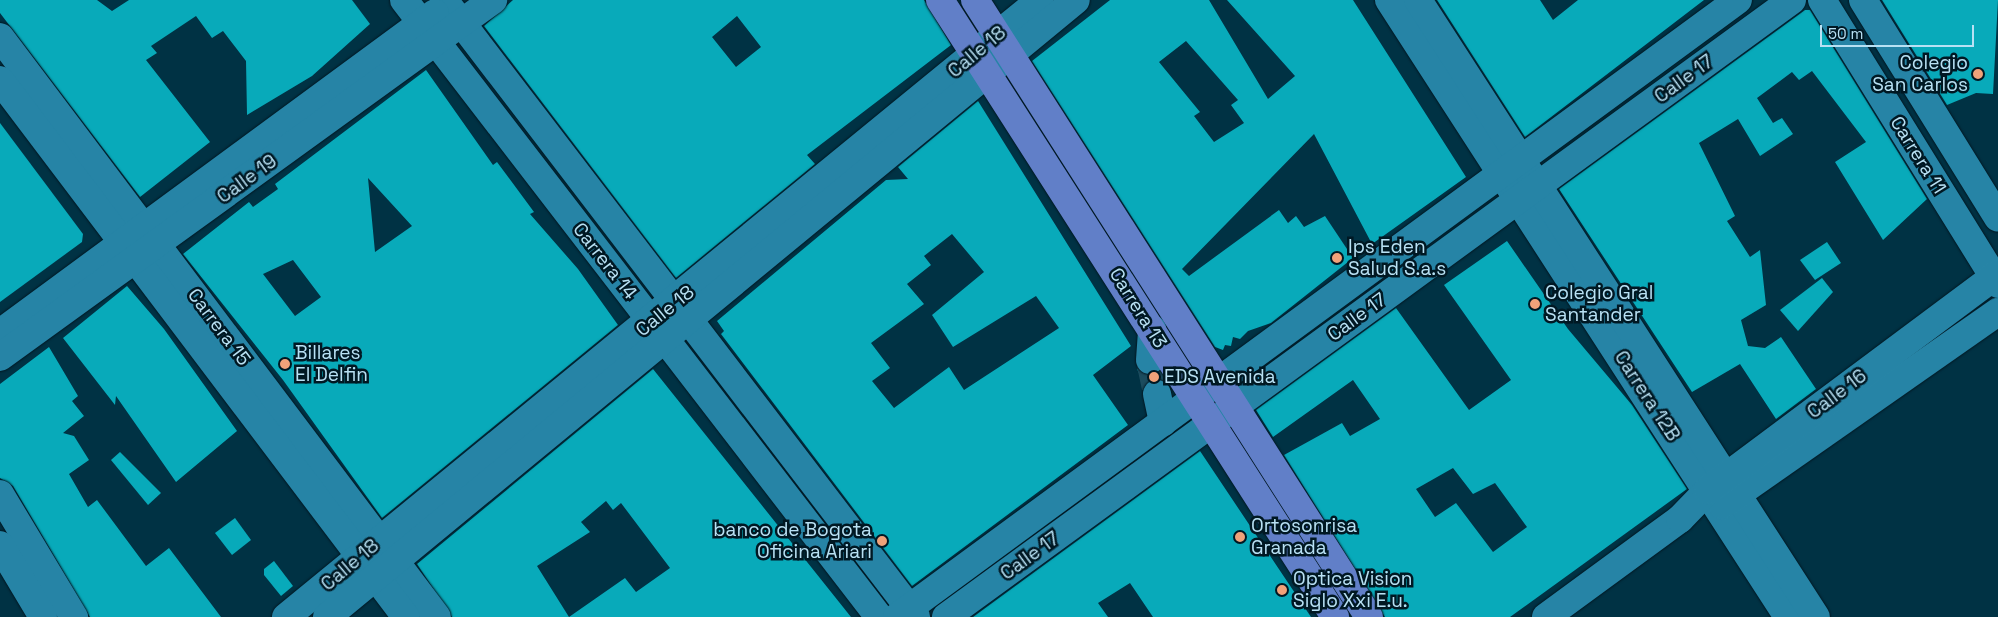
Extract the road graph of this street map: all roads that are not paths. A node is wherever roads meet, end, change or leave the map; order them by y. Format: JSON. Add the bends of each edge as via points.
{"nodes":[{"id":1,"x":404,"y":0,"type":"edge"},
{"id":2,"x":493,"y":0,"type":"edge"},
{"id":3,"x":940,"y":0,"type":"edge"},
{"id":4,"x":975,"y":0,"type":"edge"},
{"id":5,"x":1040,"y":0,"type":"edge"},
{"id":6,"x":1076,"y":0,"type":"edge"},
{"id":7,"x":1389,"y":0,"type":"edge"},
{"id":8,"x":1418,"y":0,"type":"edge"},
{"id":9,"x":1738,"y":0,"type":"edge"},
{"id":10,"x":1792,"y":0,"type":"edge"},
{"id":11,"x":1822,"y":0,"type":"edge"},
{"id":12,"x":1862,"y":0,"type":"edge"},
{"id":13,"x":451,"y":7,"type":"edge"},
{"id":14,"x":428,"y":32,"type":"junction"},
{"id":15,"x":0,"y":37,"type":"edge"},
{"id":16,"x":1003,"y":45,"type":"junction"},
{"id":17,"x":981,"y":64,"type":"junction"},
{"id":18,"x":0,"y":80,"type":"edge"},
{"id":19,"x":40,"y":112,"type":"junction"},
{"id":20,"x":552,"y":141,"type":"junction"},
{"id":21,"x":528,"y":161,"type":"junction"},
{"id":22,"x":1511,"y":167,"type":"junction"},
{"id":23,"x":1540,"y":184,"type":"junction"},
{"id":24,"x":1519,"y":199,"type":"junction"},
{"id":25,"x":1998,"y":218,"type":"edge"},
{"id":26,"x":139,"y":243,"type":"junction"},
{"id":27,"x":641,"y":257,"type":"junction"},
{"id":28,"x":617,"y":277,"type":"junction"},
{"id":29,"x":1997,"y":279,"type":"edge"},
{"id":30,"x":682,"y":310,"type":"junction"},
{"id":31,"x":1998,"y":312,"type":"edge"},
{"id":32,"x":1152,"y":329,"type":"junction"},
{"id":33,"x":658,"y":330,"type":"junction"},
{"id":34,"x":0,"y":333,"type":"edge"},
{"id":35,"x":0,"y":357,"type":"edge"},
{"id":36,"x":1150,"y":360,"type":"tunnel mouth"},
{"id":37,"x":1219,"y":381,"type":"junction"},
{"id":38,"x":1157,"y":394,"type":"tunnel mouth"},
{"id":39,"x":1194,"y":398,"type":"junction"},
{"id":40,"x":1235,"y":406,"type":"junction"},
{"id":41,"x":1163,"y":422,"type":"junction"},
{"id":42,"x":1211,"y":424,"type":"junction"},
{"id":43,"x":1723,"y":492,"type":"junction"},
{"id":44,"x":0,"y":494,"type":"edge"},
{"id":45,"x":0,"y":545,"type":"edge"},
{"id":46,"x":377,"y":558,"type":"junction"},
{"id":47,"x":908,"y":614,"type":"edge"},
{"id":48,"x":43,"y":617,"type":"edge"},
{"id":49,"x":74,"y":617,"type":"edge"},
{"id":50,"x":286,"y":617,"type":"edge"},
{"id":51,"x":327,"y":617,"type":"edge"},
{"id":52,"x":406,"y":617,"type":"edge"},
{"id":53,"x":437,"y":617,"type":"edge"},
{"id":54,"x":879,"y":617,"type":"edge"},
{"id":55,"x":946,"y":617,"type":"edge"},
{"id":56,"x":1335,"y":617,"type":"edge"},
{"id":57,"x":1369,"y":617,"type":"edge"},
{"id":58,"x":1546,"y":617,"type":"edge"},
{"id":59,"x":1788,"y":617,"type":"edge"},
{"id":60,"x":1816,"y":617,"type":"edge"}],
"edges":[{"from":1,"to":14,"type":"street","name":"Carrera 14"},
{"from":2,"to":13,"type":"street","name":"Calle 19"},
{"from":3,"to":17,"type":"main road","name":"Carrera 13"},
{"from":4,"to":16,"type":"main road","name":"Carrera 13"},
{"from":5,"to":16,"type":"street","name":"Calle 18"},
{"from":6,"to":16,"type":"street","name":"Calle 18"},
{"from":7,"to":22,"type":"street","name":"Carrera 12B"},
{"from":8,"to":22,"type":"street","name":"Carrera 12B"},
{"from":9,"to":22,"type":"street","name":"Calle 17"},
{"from":10,"to":23,"type":"street","name":"Calle 17"},
{"from":11,"to":29,"type":"street","name":"Carrera 11"},
{"from":12,"to":25,"type":"street","name":"Carrera 11"},
{"from":13,"to":14,"type":"street","name":"Calle 19"},
{"from":13,"to":20,"type":"street","name":"Carrera 14"},
{"from":14,"to":21,"type":"street","name":"Carrera 14"},
{"from":14,"to":26,"type":"street","name":"Calle 19"},
{"from":15,"to":19,"type":"street","name":"Carrera 15"},
{"from":16,"to":17,"type":"street","name":"Calle 18"},
{"from":16,"to":37,"type":"main road","name":"Carrera 13"},
{"from":17,"to":30,"type":"street","name":"Calle 18"},
{"from":17,"to":32,"type":"main road","name":"Carrera 13"},
{"from":18,"to":19,"type":"street","name":"Carrera 15"},
{"from":19,"to":26,"type":"street","name":"Carrera 15"},
{"from":20,"to":21,"type":"street"},
{"from":20,"to":27,"type":"street","name":"Carrera 14"},
{"from":21,"to":28,"type":"street","name":"Carrera 14"},
{"from":22,"to":23,"type":"street","name":"Carrera 12B"},
{"from":22,"to":24,"type":"street","name":"Carrera 12B"},
{"from":22,"to":37,"type":"street","name":"Calle 17"},
{"from":23,"to":24,"type":"street","name":"Calle 17"},
{"from":23,"to":43,"type":"street","name":"Carrera 12B"},
{"from":24,"to":40,"type":"street","name":"Calle 17"},
{"from":24,"to":43,"type":"street","name":"Carrera 12B"},
{"from":26,"to":34,"type":"street","name":"Calle 19"},
{"from":26,"to":35,"type":"street","name":"Calle 19"},
{"from":26,"to":46,"type":"street","name":"Carrera 15"},
{"from":27,"to":28,"type":"street"},
{"from":27,"to":30,"type":"street","name":"Carrera 14"},
{"from":28,"to":33,"type":"street","name":"Carrera 14"},
{"from":29,"to":43,"type":"street","name":"Calle 16"},
{"from":30,"to":33,"type":"street","name":"Calle 18"},
{"from":30,"to":47,"type":"street","name":"Carrera 14"},
{"from":31,"to":43,"type":"street","name":"Calle 16"},
{"from":32,"to":36,"type":"street"},
{"from":32,"to":39,"type":"main road","name":"Carrera 13"},
{"from":33,"to":46,"type":"street","name":"Calle 18"},
{"from":33,"to":54,"type":"street","name":"Carrera 14"},
{"from":37,"to":39,"type":"street","name":"Calle 17"},
{"from":37,"to":40,"type":"main road","name":"Carrera 13"},
{"from":38,"to":41,"type":"street"},
{"from":39,"to":41,"type":"street","name":"Calle 17"},
{"from":39,"to":42,"type":"main road","name":"Carrera 13"},
{"from":40,"to":42,"type":"street","name":"Calle 17"},
{"from":40,"to":57,"type":"main road","name":"Carrera 13"},
{"from":41,"to":47,"type":"street","name":"Calle 17"},
{"from":42,"to":55,"type":"street","name":"Calle 17"},
{"from":42,"to":56,"type":"main road","name":"Carrera 13"},
{"from":43,"to":58,"type":"street","name":"Calle 16","via":[[1680,519]]},
{"from":43,"to":59,"type":"street","name":"Carrera 12B"},
{"from":43,"to":60,"type":"street","name":"Carrera 12B"},
{"from":44,"to":49,"type":"street"},
{"from":45,"to":48,"type":"street"},
{"from":46,"to":50,"type":"street","name":"Calle 18"},
{"from":46,"to":51,"type":"street","name":"Calle 18"},
{"from":46,"to":52,"type":"street","name":"Carrera 15"},
{"from":46,"to":53,"type":"street","name":"Carrera 15"}]}
